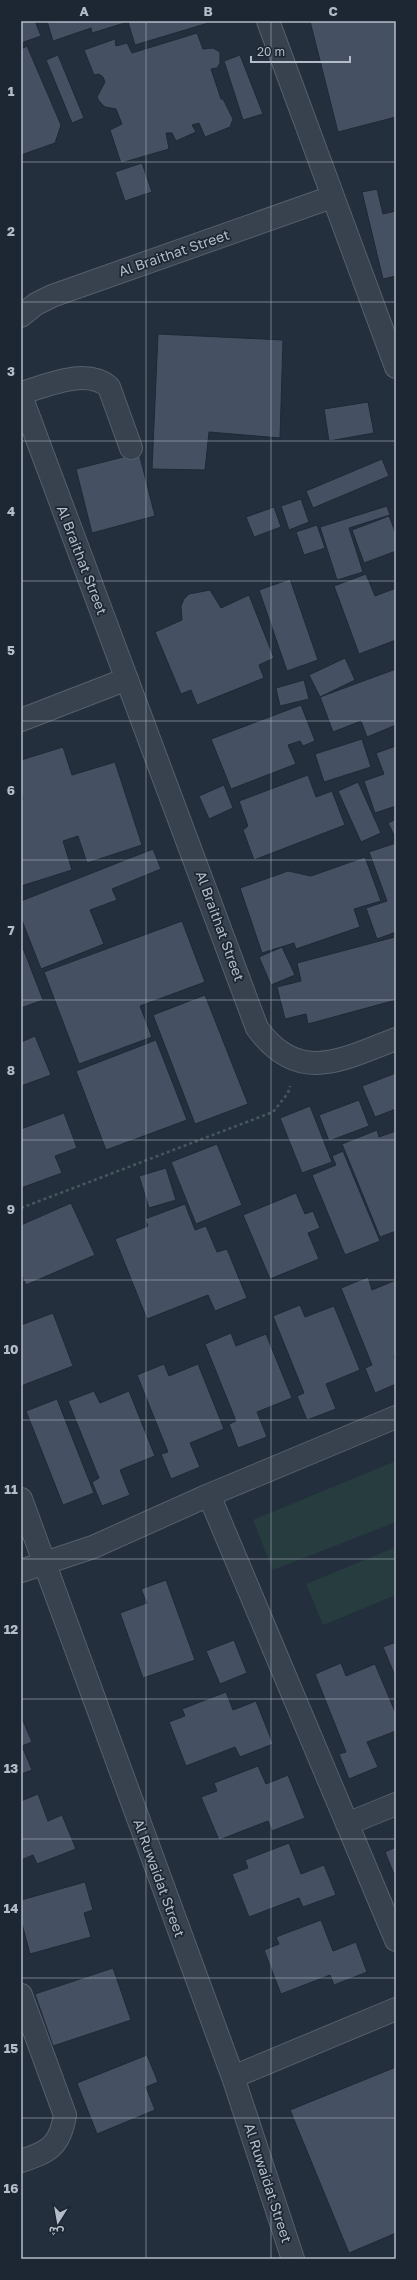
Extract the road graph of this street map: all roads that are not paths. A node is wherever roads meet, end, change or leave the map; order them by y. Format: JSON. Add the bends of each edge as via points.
{"nodes":[{"id":1,"x":268,"y":21,"type":"edge"},
{"id":2,"x":332,"y":197,"type":"junction"},
{"id":3,"x":21,"y":316,"type":"edge"},
{"id":4,"x":396,"y":368,"type":"edge"},
{"id":5,"x":21,"y":392,"type":"edge"},
{"id":6,"x":21,"y":396,"type":"edge"},
{"id":7,"x":131,"y":448,"type":"dead end"},
{"id":8,"x":127,"y":679,"type":"junction"},
{"id":9,"x":21,"y":720,"type":"edge"},
{"id":10,"x":396,"y":1039,"type":"edge"},
{"id":11,"x":396,"y":1417,"type":"edge"},
{"id":12,"x":209,"y":1495,"type":"junction"},
{"id":13,"x":21,"y":1499,"type":"edge"},
{"id":14,"x":26,"y":1530,"type":"edge"},
{"id":15,"x":43,"y":1563,"type":"junction"},
{"id":16,"x":21,"y":1570,"type":"edge"},
{"id":17,"x":396,"y":1804,"type":"edge"},
{"id":18,"x":347,"y":1824,"type":"junction"},
{"id":19,"x":396,"y":1940,"type":"edge"},
{"id":20,"x":21,"y":1995,"type":"edge"},
{"id":21,"x":396,"y":2009,"type":"edge"},
{"id":22,"x":233,"y":2077,"type":"junction"},
{"id":23,"x":21,"y":2162,"type":"edge"},
{"id":24,"x":293,"y":2259,"type":"edge"}],
"edges":[{"from":1,"to":2,"type":"street"},
{"from":2,"to":3,"type":"street","name":"Al Braithat Street","via":[[52,296]]},
{"from":2,"to":4,"type":"street"},
{"from":5,"to":7,"type":"street","via":[[80,378],[102,381],[109,387]]},
{"from":6,"to":8,"type":"street","name":"Al Braithat Street"},
{"from":8,"to":9,"type":"street"},
{"from":8,"to":10,"type":"street","name":"Al Braithat Street","via":[[258,1028],[268,1042],[281,1054],[298,1061],[322,1064],[345,1059]]},
{"from":11,"to":12,"type":"street"},
{"from":12,"to":15,"type":"street","via":[[93,1547]]},
{"from":12,"to":18,"type":"street"},
{"from":13,"to":14,"type":"street","name":"Al Ruwaidat Street"},
{"from":14,"to":15,"type":"street","name":"Al Ruwaidat Street"},
{"from":15,"to":16,"type":"street"},
{"from":15,"to":22,"type":"street","name":"Al Ruwaidat Street"},
{"from":17,"to":18,"type":"street"},
{"from":18,"to":19,"type":"street"},
{"from":20,"to":23,"type":"street","via":[[65,2115],[62,2132],[54,2146]]},
{"from":21,"to":22,"type":"street"},
{"from":22,"to":24,"type":"street","name":"Al Ruwaidat Street"}]}
